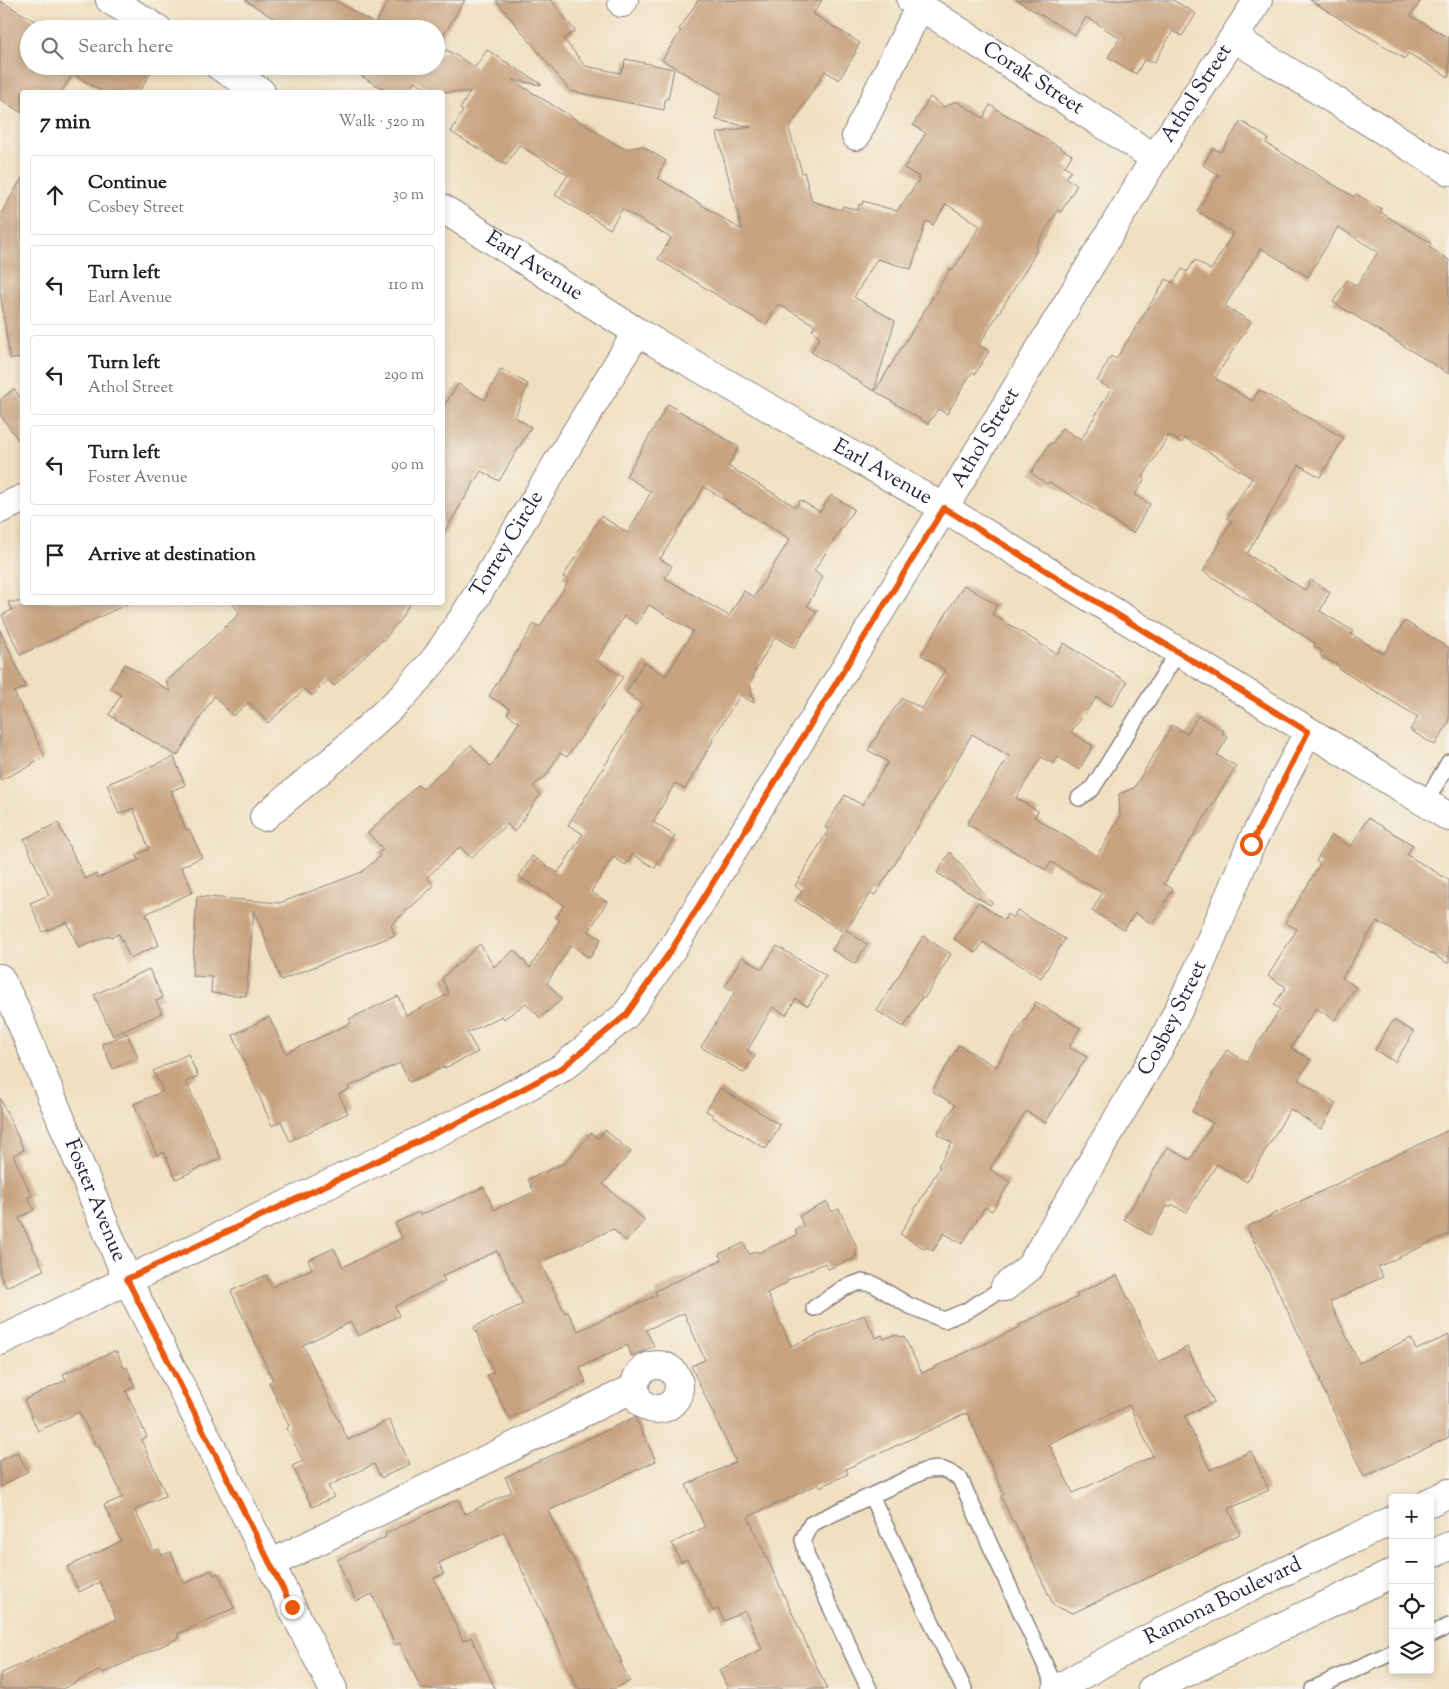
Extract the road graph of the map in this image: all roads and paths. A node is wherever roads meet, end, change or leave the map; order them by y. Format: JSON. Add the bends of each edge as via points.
{"nodes":[{"id":1,"x":110,"y":0,"type":"edge"},
{"id":2,"x":1258,"y":0,"type":"edge"},
{"id":3,"x":915,"y":3,"type":"edge"},
{"id":4,"x":143,"y":20,"type":"edge"},
{"id":5,"x":1234,"y":38,"type":"junction"},
{"id":6,"x":224,"y":78,"type":"edge"},
{"id":7,"x":256,"y":90,"type":"edge"},
{"id":8,"x":856,"y":136,"type":"dead end"},
{"id":9,"x":1155,"y":158,"type":"junction"},
{"id":10,"x":1449,"y":170,"type":"edge"},
{"id":11,"x":445,"y":210,"type":"edge"},
{"id":12,"x":637,"y":332,"type":"junction"},
{"id":13,"x":20,"y":500,"type":"edge"},
{"id":14,"x":944,"y":508,"type":"junction"},
{"id":15,"x":0,"y":509,"type":"edge"},
{"id":16,"x":1178,"y":652,"type":"junction"},
{"id":17,"x":1308,"y":732,"type":"junction"},
{"id":18,"x":1449,"y":762,"type":"edge"},
{"id":19,"x":1079,"y":798,"type":"dead end"},
{"id":20,"x":1426,"y":803,"type":"junction"},
{"id":21,"x":264,"y":817,"type":"dead end"},
{"id":22,"x":1449,"y":817,"type":"edge"},
{"id":23,"x":0,"y":978,"type":"edge"},
{"id":24,"x":7,"y":1011,"type":"edge"},
{"id":25,"x":127,"y":1279,"type":"junction"},
{"id":26,"x":1005,"y":1287,"type":"joint"},
{"id":27,"x":814,"y":1308,"type":"dead end"},
{"id":28,"x":0,"y":1340,"type":"edge"},
{"id":29,"x":634,"y":1388,"type":"dead end"},
{"id":30,"x":1449,"y":1494,"type":"edge"},
{"id":31,"x":871,"y":1496,"type":"junction"},
{"id":32,"x":1434,"y":1500,"type":"edge"},
{"id":33,"x":1389,"y":1522,"type":"edge"},
{"id":34,"x":1449,"y":1546,"type":"edge"},
{"id":35,"x":1434,"y":1553,"type":"edge"},
{"id":36,"x":270,"y":1564,"type":"junction"},
{"id":37,"x":1389,"y":1575,"type":"edge"},
{"id":38,"x":1449,"y":1626,"type":"edge"},
{"id":39,"x":1434,"y":1633,"type":"edge"},
{"id":40,"x":1389,"y":1654,"type":"edge"},
{"id":41,"x":328,"y":1688,"type":"edge"},
{"id":42,"x":869,"y":1689,"type":"edge"},
{"id":43,"x":964,"y":1689,"type":"edge"},
{"id":44,"x":1057,"y":1689,"type":"edge"},
{"id":45,"x":1152,"y":1689,"type":"edge"},
{"id":46,"x":1314,"y":1689,"type":"edge"}],
"edges":[{"from":1,"to":4,"type":"street"},
{"from":2,"to":5,"type":"street","name":"Athol Street"},
{"from":3,"to":8,"type":"street"},
{"from":3,"to":9,"type":"street","name":"Corak Street"},
{"from":5,"to":9,"type":"street","name":"Athol Street"},
{"from":5,"to":10,"type":"street"},
{"from":6,"to":7,"type":"street"},
{"from":9,"to":14,"type":"street","name":"Athol Street"},
{"from":11,"to":12,"type":"street","name":"Earl Avenue"},
{"from":12,"to":14,"type":"street","name":"Earl Avenue"},
{"from":12,"to":21,"type":"street","name":"Torrey Circle","via":[[435,659],[403,696],[334,760]]},
{"from":13,"to":15,"type":"street"},
{"from":14,"to":16,"type":"street","name":"Earl Avenue"},
{"from":14,"to":25,"type":"street","name":"Athol Street","via":[[672,949],[626,1015],[562,1068],[474,1115]]},
{"from":16,"to":17,"type":"street","name":"Earl Avenue"},
{"from":16,"to":19,"type":"lane","via":[[1092,789]]},
{"from":17,"to":20,"type":"street","name":"Earl Avenue"},
{"from":17,"to":26,"type":"street","name":"Cosbey Street","via":[[1251,844],[1199,968],[1161,1045],[1030,1266]]},
{"from":18,"to":20,"type":"lane"},
{"from":20,"to":22,"type":"street","name":"Earl Avenue"},
{"from":23,"to":24,"type":"street","name":"Foster Avenue"},
{"from":24,"to":25,"type":"street","name":"Foster Avenue"},
{"from":25,"to":28,"type":"street","name":"Athol Street"},
{"from":25,"to":36,"type":"street","name":"Foster Avenue"},
{"from":26,"to":27,"type":"lane","via":[[966,1311],[944,1320],[908,1305],[873,1284],[860,1282],[844,1288]]},
{"from":29,"to":36,"type":"street"},
{"from":30,"to":32,"type":"street"},
{"from":31,"to":42,"type":"lane","via":[[811,1524],[803,1539],[806,1557]]},
{"from":31,"to":43,"type":"lane"},
{"from":31,"to":44,"type":"lane","via":[[936,1468],[960,1478]]},
{"from":33,"to":44,"type":"street","name":"Ramona Boulevard","via":[[1256,1584],[1133,1646]]},
{"from":34,"to":35,"type":"street"},
{"from":36,"to":41,"type":"street","name":"Foster Avenue"},
{"from":37,"to":45,"type":"street"},
{"from":38,"to":39,"type":"lane"},
{"from":40,"to":46,"type":"lane"}]}
